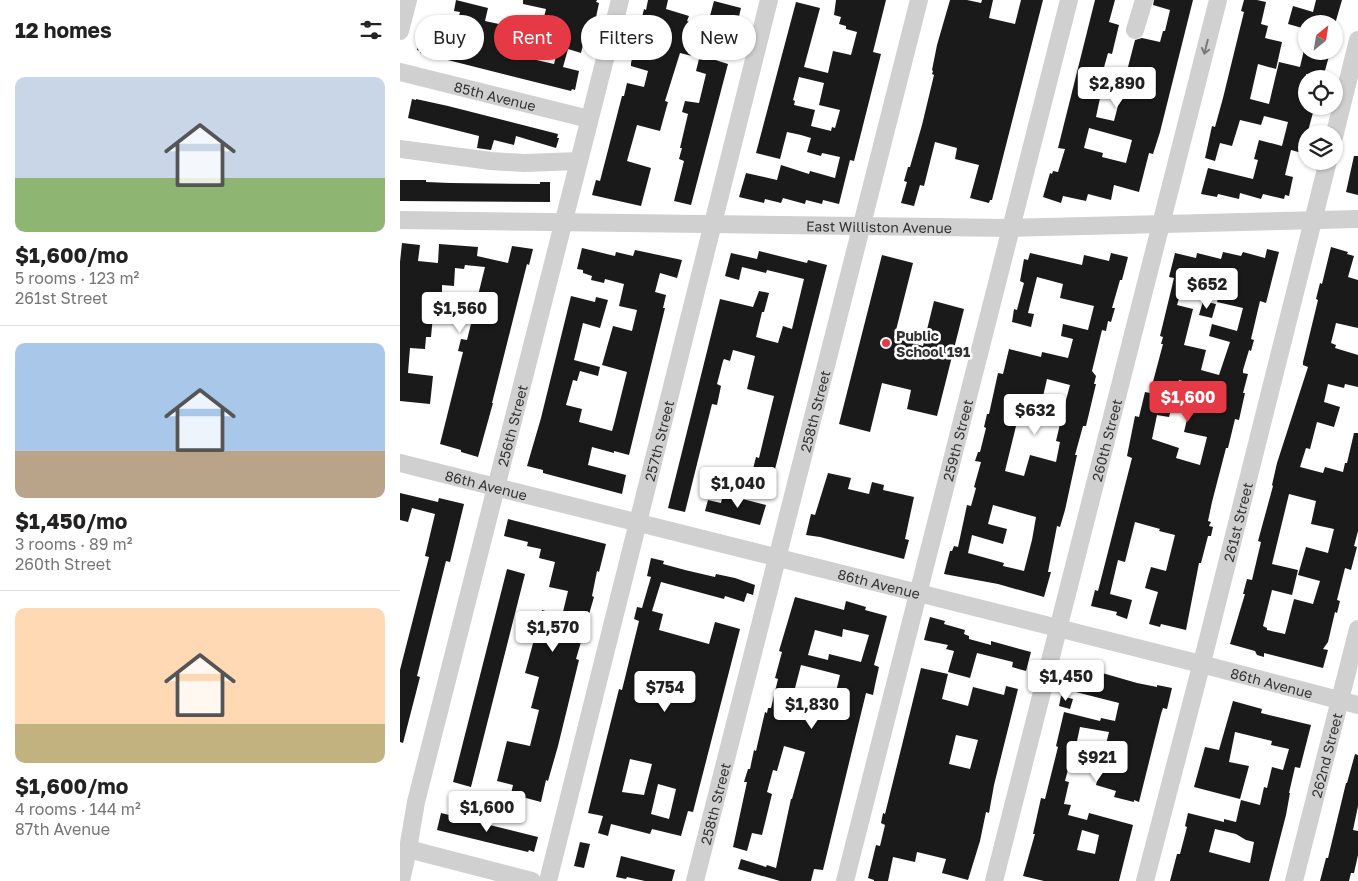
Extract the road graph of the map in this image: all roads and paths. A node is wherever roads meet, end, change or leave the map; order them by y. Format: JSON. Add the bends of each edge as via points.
{"nodes":[{"id":1,"x":408,"y":0,"type":"edge"},
{"id":2,"x":620,"y":0,"type":"edge"},
{"id":3,"x":769,"y":0,"type":"edge"},
{"id":4,"x":919,"y":0,"type":"edge"},
{"id":5,"x":1069,"y":0,"type":"edge"},
{"id":6,"x":1144,"y":0,"type":"edge"},
{"id":7,"x":1218,"y":0,"type":"edge"},
{"id":8,"x":1135,"y":30,"type":"dead end"},
{"id":9,"x":400,"y":31,"type":"edge"},
{"id":10,"x":1358,"y":40,"type":"edge"},
{"id":11,"x":400,"y":72,"type":"edge"},
{"id":12,"x":589,"y":119,"type":"junction"},
{"id":13,"x":1337,"y":125,"type":"edge"},
{"id":14,"x":400,"y":149,"type":"edge"},
{"id":15,"x":579,"y":162,"type":"junction"},
{"id":16,"x":1326,"y":170,"type":"edge"},
{"id":17,"x":400,"y":220,"type":"edge"},
{"id":18,"x":1313,"y":220,"type":"junction"},
{"id":19,"x":1358,"y":220,"type":"edge"},
{"id":20,"x":563,"y":223,"type":"junction"},
{"id":21,"x":712,"y":225,"type":"junction"},
{"id":22,"x":1161,"y":226,"type":"junction"},
{"id":23,"x":862,"y":227,"type":"junction"},
{"id":24,"x":1010,"y":228,"type":"junction"},
{"id":25,"x":400,"y":463,"type":"edge"},
{"id":26,"x":496,"y":486,"type":"junction"},
{"id":27,"x":637,"y":522,"type":"junction"},
{"id":28,"x":778,"y":558,"type":"junction"},
{"id":29,"x":918,"y":594,"type":"junction"},
{"id":30,"x":1058,"y":629,"type":"junction"},
{"id":31,"x":1358,"y":629,"type":"edge"},
{"id":32,"x":1201,"y":664,"type":"junction"},
{"id":33,"x":1340,"y":700,"type":"junction"},
{"id":34,"x":1358,"y":705,"type":"edge"},
{"id":35,"x":408,"y":800,"type":"edge"},
{"id":36,"x":408,"y":850,"type":"junction"},
{"id":37,"x":400,"y":881,"type":"edge"},
{"id":38,"x":532,"y":881,"type":"edge"},
{"id":39,"x":548,"y":881,"type":"edge"},
{"id":40,"x":695,"y":881,"type":"edge"},
{"id":41,"x":845,"y":881,"type":"edge"},
{"id":42,"x":994,"y":881,"type":"edge"},
{"id":43,"x":1145,"y":881,"type":"edge"},
{"id":44,"x":1294,"y":881,"type":"edge"}],
"edges":[{"from":1,"to":9,"type":"street"},
{"from":2,"to":12,"type":"street","name":"256th Street"},
{"from":3,"to":21,"type":"street","name":"257th Street"},
{"from":4,"to":23,"type":"street","name":"258th Street"},
{"from":5,"to":24,"type":"street","name":"259th Street"},
{"from":6,"to":8,"type":"street"},
{"from":7,"to":22,"type":"street","name":"260th Street","one_way":true},
{"from":10,"to":13,"type":"street"},
{"from":11,"to":12,"type":"street","name":"85th Avenue"},
{"from":12,"to":15,"type":"street","name":"256th Street"},
{"from":14,"to":15,"type":"street","via":[[491,161]]},
{"from":15,"to":20,"type":"street","name":"256th Street"},
{"from":16,"to":18,"type":"street","name":"261st Street"},
{"from":17,"to":20,"type":"street","name":"East Williston Avenue"},
{"from":18,"to":19,"type":"street","name":"East Williston Avenue"},
{"from":18,"to":22,"type":"street","name":"East Williston Avenue"},
{"from":18,"to":32,"type":"street","name":"261st Street"},
{"from":20,"to":21,"type":"street","name":"East Williston Avenue"},
{"from":20,"to":26,"type":"street","name":"256th Street"},
{"from":21,"to":23,"type":"street","name":"East Williston Avenue"},
{"from":21,"to":27,"type":"street","name":"257th Street"},
{"from":22,"to":24,"type":"street","name":"East Williston Avenue"},
{"from":22,"to":30,"type":"street","name":"260th Street"},
{"from":23,"to":24,"type":"street","name":"East Williston Avenue"},
{"from":23,"to":28,"type":"street","name":"258th Street"},
{"from":24,"to":29,"type":"street","name":"259th Street"},
{"from":25,"to":26,"type":"street","name":"86th Avenue"},
{"from":26,"to":27,"type":"street","name":"86th Avenue"},
{"from":26,"to":35,"type":"street","name":"256th Street"},
{"from":27,"to":28,"type":"street","name":"86th Avenue"},
{"from":27,"to":39,"type":"street","name":"257th Street"},
{"from":28,"to":29,"type":"street","name":"86th Avenue"},
{"from":28,"to":40,"type":"street","name":"258th Street"},
{"from":29,"to":30,"type":"street","name":"86th Avenue"},
{"from":29,"to":41,"type":"street","name":"259th Street"},
{"from":30,"to":32,"type":"street","name":"86th Avenue"},
{"from":30,"to":42,"type":"street","name":"260th Street"},
{"from":31,"to":33,"type":"street","name":"262nd Street"},
{"from":32,"to":33,"type":"street","name":"86th Avenue"},
{"from":32,"to":43,"type":"street","name":"261st Street"},
{"from":33,"to":34,"type":"street","name":"86th Avenue"},
{"from":33,"to":44,"type":"street","name":"262nd Street"},
{"from":35,"to":36,"type":"street","name":"256th Street"},
{"from":36,"to":37,"type":"street","name":"256th Street"},
{"from":36,"to":38,"type":"street"}]}
